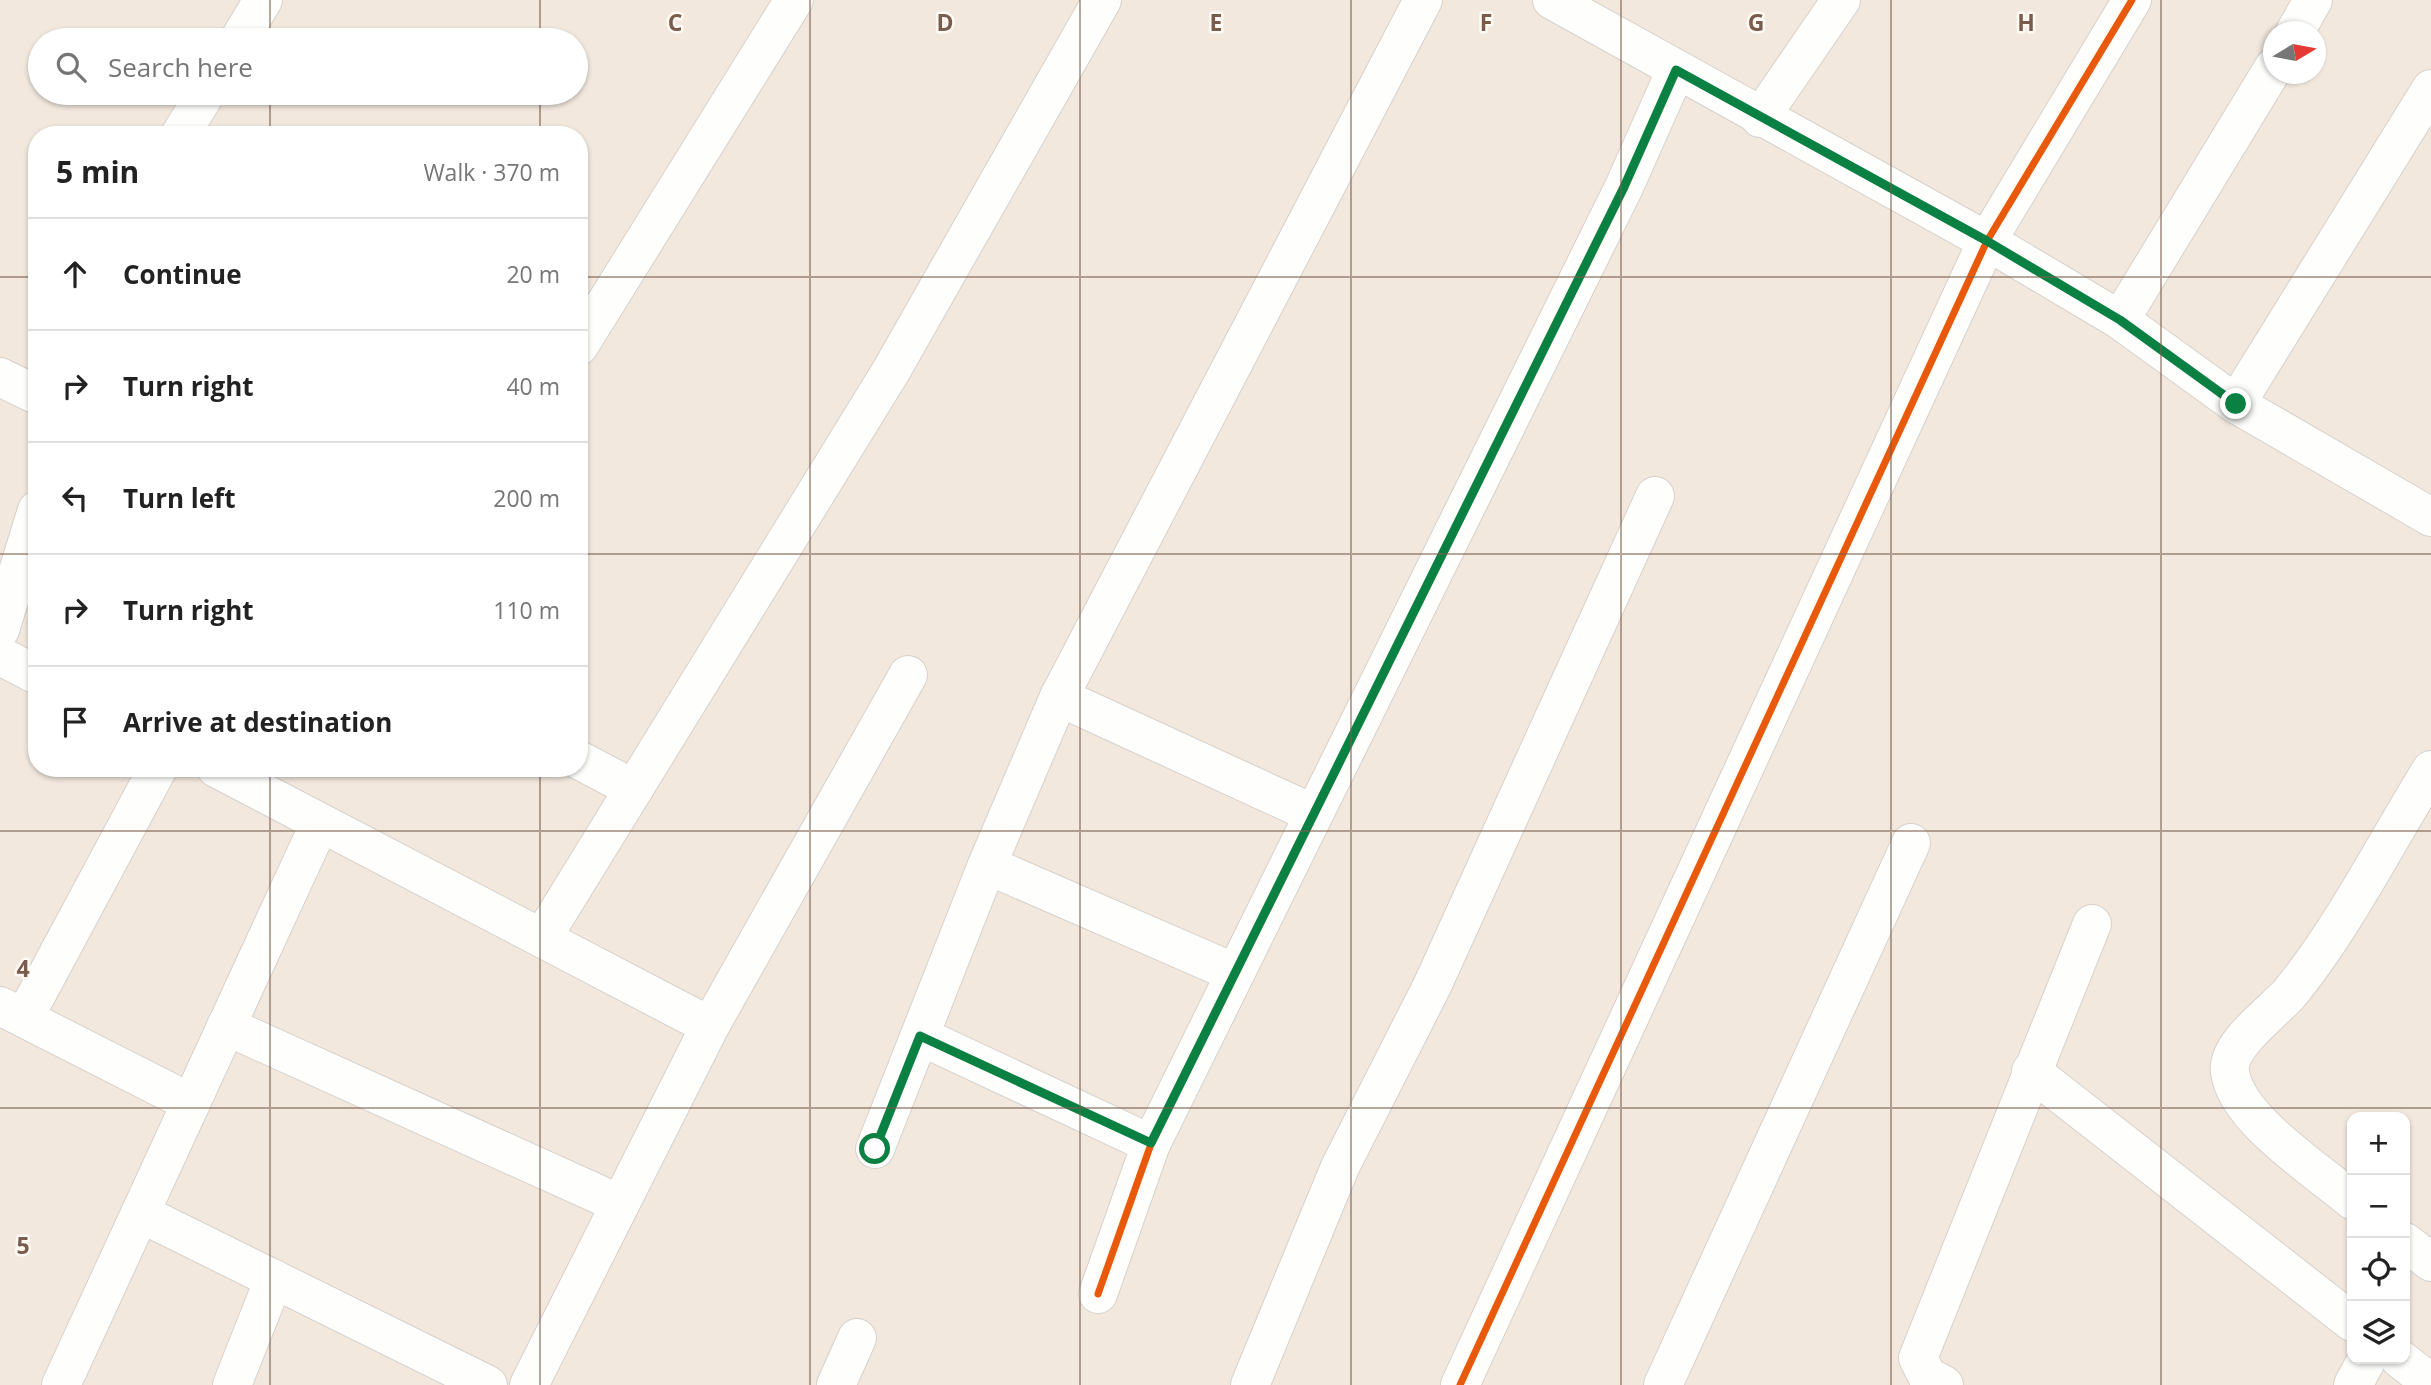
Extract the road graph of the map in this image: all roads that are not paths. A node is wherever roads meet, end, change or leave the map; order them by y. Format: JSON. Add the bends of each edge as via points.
{"nodes":[{"id":1,"x":263,"y":0,"type":"edge"},
{"id":2,"x":794,"y":0,"type":"edge"},
{"id":3,"x":1102,"y":0,"type":"edge"},
{"id":4,"x":1423,"y":0,"type":"edge"},
{"id":5,"x":1552,"y":0,"type":"edge"},
{"id":6,"x":1841,"y":0,"type":"edge"},
{"id":7,"x":2132,"y":0,"type":"edge"},
{"id":8,"x":2313,"y":0,"type":"edge"},
{"id":9,"x":2301,"y":21,"type":"edge"},
{"id":10,"x":246,"y":28,"type":"edge"},
{"id":11,"x":1676,"y":70,"type":"junction"},
{"id":12,"x":2263,"y":84,"type":"edge"},
{"id":13,"x":2431,"y":89,"type":"edge"},
{"id":14,"x":199,"y":105,"type":"edge"},
{"id":15,"x":1760,"y":118,"type":"junction"},
{"id":16,"x":186,"y":126,"type":"edge"},
{"id":17,"x":1987,"y":241,"type":"junction"},
{"id":18,"x":2120,"y":320,"type":"junction"},
{"id":19,"x":588,"y":332,"type":"edge"},
{"id":20,"x":0,"y":377,"type":"edge"},
{"id":21,"x":28,"y":391,"type":"edge"},
{"id":22,"x":2236,"y":404,"type":"junction"},
{"id":23,"x":1655,"y":496,"type":"dead end"},
{"id":24,"x":2431,"y":517,"type":"edge"},
{"id":25,"x":28,"y":539,"type":"edge"},
{"id":26,"x":0,"y":630,"type":"edge"},
{"id":27,"x":0,"y":656,"type":"edge"},
{"id":28,"x":28,"y":670,"type":"edge"},
{"id":29,"x":908,"y":675,"type":"dead end"},
{"id":30,"x":1059,"y":698,"type":"junction"},
{"id":31,"x":588,"y":765,"type":"edge"},
{"id":32,"x":2431,"y":769,"type":"edge"},
{"id":33,"x":153,"y":777,"type":"edge"},
{"id":34,"x":233,"y":777,"type":"edge"},
{"id":35,"x":634,"y":789,"type":"junction"},
{"id":36,"x":1314,"y":814,"type":"junction"},
{"id":37,"x":320,"y":823,"type":"junction"},
{"id":38,"x":1910,"y":843,"type":"dead end"},
{"id":39,"x":987,"y":865,"type":"junction"},
{"id":40,"x":2092,"y":924,"type":"dead end"},
{"id":41,"x":542,"y":938,"type":"junction"},
{"id":42,"x":1235,"y":973,"type":"junction"},
{"id":43,"x":12,"y":1012,"type":"edge"},
{"id":44,"x":226,"y":1026,"type":"junction"},
{"id":45,"x":710,"y":1026,"type":"junction"},
{"id":46,"x":920,"y":1036,"type":"junction"},
{"id":47,"x":2031,"y":1071,"type":"junction"},
{"id":48,"x":191,"y":1102,"type":"junction"},
{"id":49,"x":1151,"y":1143,"type":"junction"},
{"id":50,"x":875,"y":1149,"type":"dead end"},
{"id":51,"x":2347,"y":1196,"type":"edge"},
{"id":52,"x":620,"y":1204,"type":"junction"},
{"id":53,"x":140,"y":1213,"type":"junction"},
{"id":54,"x":2410,"y":1246,"type":"edge"},
{"id":55,"x":2431,"y":1262,"type":"edge"},
{"id":56,"x":274,"y":1279,"type":"junction"},
{"id":57,"x":1097,"y":1294,"type":"dead end"},
{"id":58,"x":2347,"y":1318,"type":"edge"},
{"id":59,"x":857,"y":1338,"type":"dead end"},
{"id":60,"x":2364,"y":1364,"type":"edge"},
{"id":61,"x":2406,"y":1364,"type":"edge"},
{"id":62,"x":2431,"y":1383,"type":"edge"},
{"id":63,"x":61,"y":1385,"type":"edge"},
{"id":64,"x":232,"y":1385,"type":"edge"},
{"id":65,"x":488,"y":1385,"type":"edge"},
{"id":66,"x":529,"y":1385,"type":"edge"},
{"id":67,"x":836,"y":1385,"type":"edge"},
{"id":68,"x":1250,"y":1385,"type":"edge"},
{"id":69,"x":1460,"y":1385,"type":"edge"},
{"id":70,"x":1663,"y":1385,"type":"edge"},
{"id":71,"x":1944,"y":1385,"type":"edge"},
{"id":72,"x":2353,"y":1385,"type":"edge"}],
"edges":[{"from":1,"to":10,"type":"street"},
{"from":2,"to":19,"type":"street"},
{"from":3,"to":35,"type":"street","via":[[891,371]]},
{"from":4,"to":30,"type":"street"},
{"from":5,"to":11,"type":"street"},
{"from":6,"to":15,"type":"street"},
{"from":7,"to":17,"type":"street"},
{"from":8,"to":9,"type":"street"},
{"from":11,"to":15,"type":"street"},
{"from":11,"to":36,"type":"street","via":[[1618,199]]},
{"from":12,"to":18,"type":"street"},
{"from":13,"to":22,"type":"street"},
{"from":14,"to":16,"type":"street"},
{"from":15,"to":17,"type":"street"},
{"from":17,"to":18,"type":"street"},
{"from":17,"to":69,"type":"street"},
{"from":18,"to":22,"type":"street"},
{"from":20,"to":21,"type":"street"},
{"from":22,"to":24,"type":"street"},
{"from":23,"to":68,"type":"street","via":[[1432,986],[1340,1167]]},
{"from":25,"to":26,"type":"street"},
{"from":27,"to":28,"type":"street"},
{"from":29,"to":45,"type":"street"},
{"from":30,"to":36,"type":"street"},
{"from":30,"to":39,"type":"street"},
{"from":31,"to":35,"type":"street"},
{"from":32,"to":51,"type":"street","via":[[2309,969],[2234,1050],[2229,1070],[2237,1093],[2260,1123]]},
{"from":33,"to":43,"type":"street"},
{"from":34,"to":37,"type":"street"},
{"from":35,"to":41,"type":"street"},
{"from":36,"to":42,"type":"street"},
{"from":37,"to":41,"type":"street"},
{"from":37,"to":44,"type":"street"},
{"from":38,"to":70,"type":"street"},
{"from":39,"to":42,"type":"street"},
{"from":39,"to":46,"type":"street"},
{"from":40,"to":47,"type":"street"},
{"from":41,"to":45,"type":"street"},
{"from":42,"to":49,"type":"street"},
{"from":43,"to":48,"type":"street"},
{"from":44,"to":48,"type":"street"},
{"from":44,"to":52,"type":"street"},
{"from":45,"to":52,"type":"street"},
{"from":46,"to":49,"type":"street"},
{"from":46,"to":50,"type":"street"},
{"from":47,"to":58,"type":"street"},
{"from":47,"to":71,"type":"street","via":[[1917,1358],[1927,1376]]},
{"from":48,"to":53,"type":"street"},
{"from":49,"to":57,"type":"street"},
{"from":52,"to":66,"type":"street"},
{"from":53,"to":56,"type":"street"},
{"from":53,"to":63,"type":"street"},
{"from":54,"to":55,"type":"street"},
{"from":56,"to":64,"type":"street"},
{"from":56,"to":65,"type":"street"},
{"from":59,"to":67,"type":"street"},
{"from":60,"to":72,"type":"street"},
{"from":61,"to":62,"type":"street"}]}
